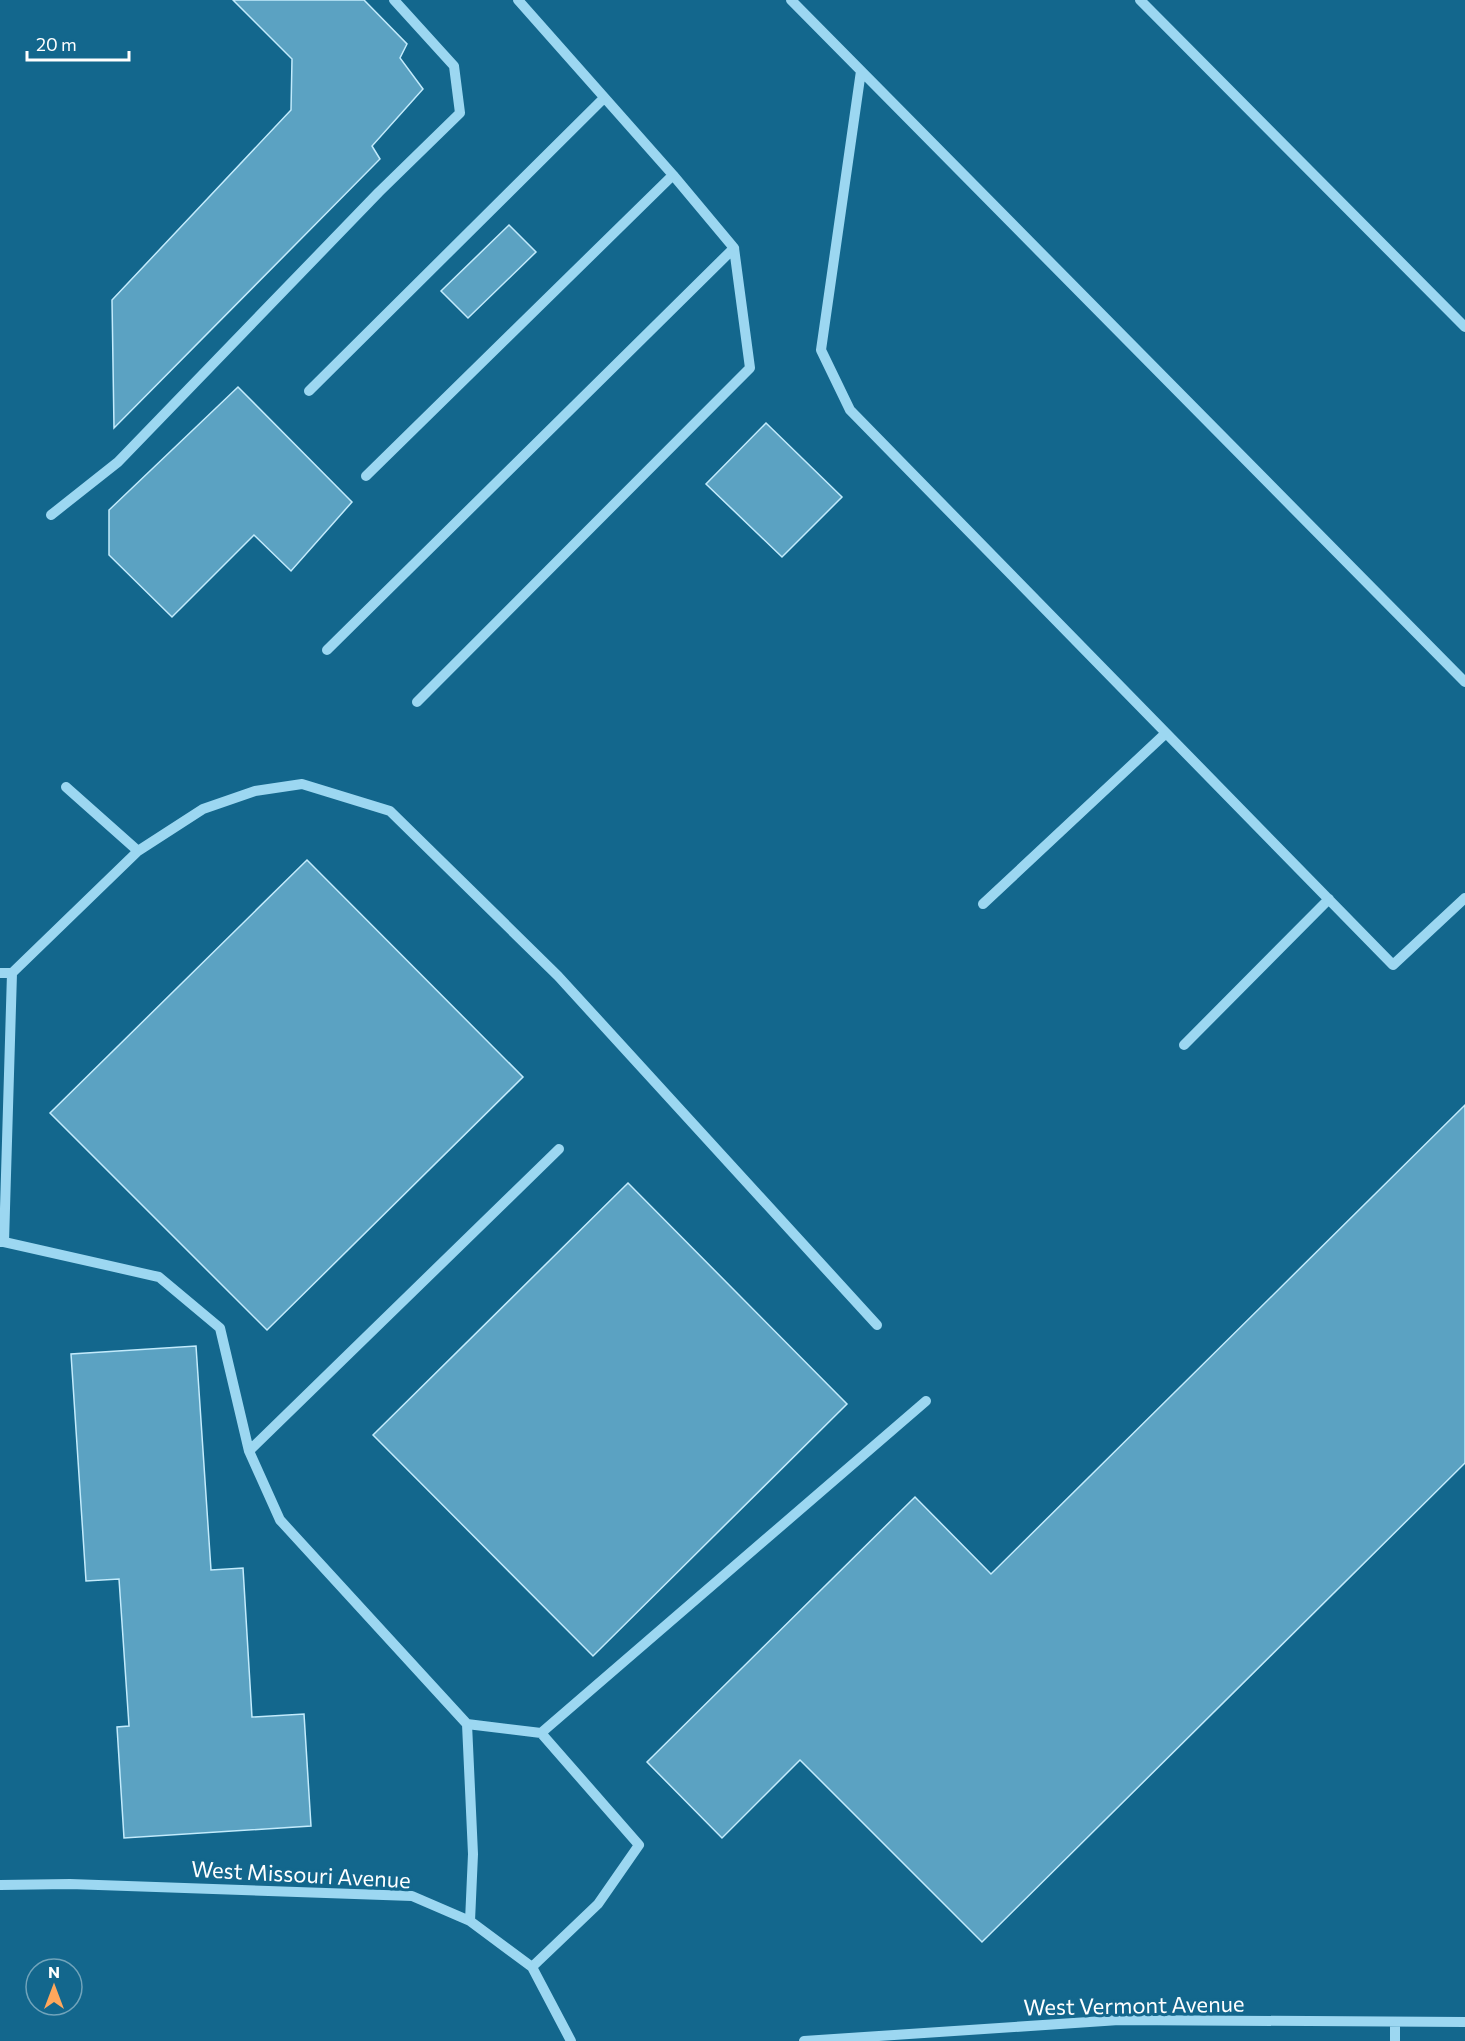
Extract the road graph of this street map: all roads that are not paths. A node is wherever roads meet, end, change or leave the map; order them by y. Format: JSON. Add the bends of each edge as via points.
{"nodes":[{"id":1,"x":394,"y":0,"type":"edge"},
{"id":2,"x":518,"y":0,"type":"edge"},
{"id":3,"x":791,"y":0,"type":"edge"},
{"id":4,"x":1140,"y":0,"type":"edge"},
{"id":5,"x":861,"y":71,"type":"junction"},
{"id":6,"x":604,"y":98,"type":"junction"},
{"id":7,"x":673,"y":175,"type":"junction"},
{"id":8,"x":734,"y":248,"type":"junction"},
{"id":9,"x":1465,"y":327,"type":"edge"},
{"id":10,"x":309,"y":391,"type":"dead end"},
{"id":11,"x":366,"y":476,"type":"dead end"},
{"id":12,"x":51,"y":515,"type":"dead end"},
{"id":13,"x":327,"y":650,"type":"dead end"},
{"id":14,"x":1465,"y":682,"type":"edge"},
{"id":15,"x":417,"y":702,"type":"dead end"},
{"id":16,"x":1166,"y":733,"type":"junction"},
{"id":17,"x":66,"y":787,"type":"dead end"},
{"id":18,"x":138,"y":851,"type":"junction"},
{"id":19,"x":1465,"y":898,"type":"edge"},
{"id":20,"x":1329,"y":899,"type":"junction"},
{"id":21,"x":983,"y":904,"type":"dead end"},
{"id":22,"x":0,"y":973,"type":"edge"},
{"id":23,"x":12,"y":973,"type":"junction"},
{"id":24,"x":1184,"y":1045,"type":"dead end"},
{"id":25,"x":559,"y":1149,"type":"dead end"},
{"id":26,"x":2,"y":1242,"type":"edge"},
{"id":27,"x":877,"y":1325,"type":"dead end"},
{"id":28,"x":926,"y":1401,"type":"dead end"},
{"id":29,"x":249,"y":1451,"type":"junction"},
{"id":30,"x":467,"y":1724,"type":"junction"},
{"id":31,"x":541,"y":1733,"type":"junction"},
{"id":32,"x":0,"y":1884,"type":"edge"},
{"id":33,"x":470,"y":1921,"type":"junction"},
{"id":34,"x":532,"y":1967,"type":"junction"},
{"id":35,"x":1395,"y":2022,"type":"junction"},
{"id":36,"x":1465,"y":2022,"type":"edge"},
{"id":37,"x":571,"y":2041,"type":"edge"},
{"id":38,"x":804,"y":2041,"type":"edge"},
{"id":39,"x":1395,"y":2041,"type":"edge"}],
"edges":[{"from":1,"to":12,"type":"lane","via":[[454,66],[460,113],[118,462]]},
{"from":2,"to":6,"type":"lane"},
{"from":3,"to":5,"type":"lane"},
{"from":4,"to":9,"type":"lane"},
{"from":5,"to":14,"type":"lane"},
{"from":5,"to":16,"type":"lane","via":[[821,350],[850,410]]},
{"from":6,"to":7,"type":"lane"},
{"from":6,"to":10,"type":"lane"},
{"from":7,"to":8,"type":"lane"},
{"from":7,"to":11,"type":"lane"},
{"from":8,"to":13,"type":"lane"},
{"from":8,"to":15,"type":"lane","via":[[750,368]]},
{"from":16,"to":20,"type":"lane"},
{"from":16,"to":21,"type":"lane"},
{"from":17,"to":18,"type":"lane"},
{"from":18,"to":23,"type":"lane"},
{"from":18,"to":27,"type":"lane","via":[[203,809],[255,791],[303,784],[390,811],[558,976]]},
{"from":19,"to":20,"type":"lane","via":[[1393,965]]},
{"from":20,"to":24,"type":"lane"},
{"from":22,"to":23,"type":"lane"},
{"from":23,"to":26,"type":"lane"},
{"from":25,"to":29,"type":"lane"},
{"from":26,"to":29,"type":"lane","via":[[159,1277],[220,1328]]},
{"from":28,"to":31,"type":"lane"},
{"from":29,"to":30,"type":"lane","via":[[280,1520]]},
{"from":30,"to":31,"type":"lane"},
{"from":30,"to":33,"type":"lane","via":[[472,1854]]},
{"from":31,"to":34,"type":"lane","via":[[639,1845],[598,1904]]},
{"from":32,"to":33,"type":"lane","name":"West Missouri Avenue","via":[[412,1896]]},
{"from":33,"to":34,"type":"lane","name":"West Missouri Avenue"},
{"from":34,"to":37,"type":"lane","name":"West Missouri Avenue"},
{"from":35,"to":36,"type":"lane","name":"West Vermont Avenue"},
{"from":35,"to":38,"type":"lane","name":"West Vermont Avenue","via":[[1119,2020]]},
{"from":35,"to":39,"type":"lane"}]}
